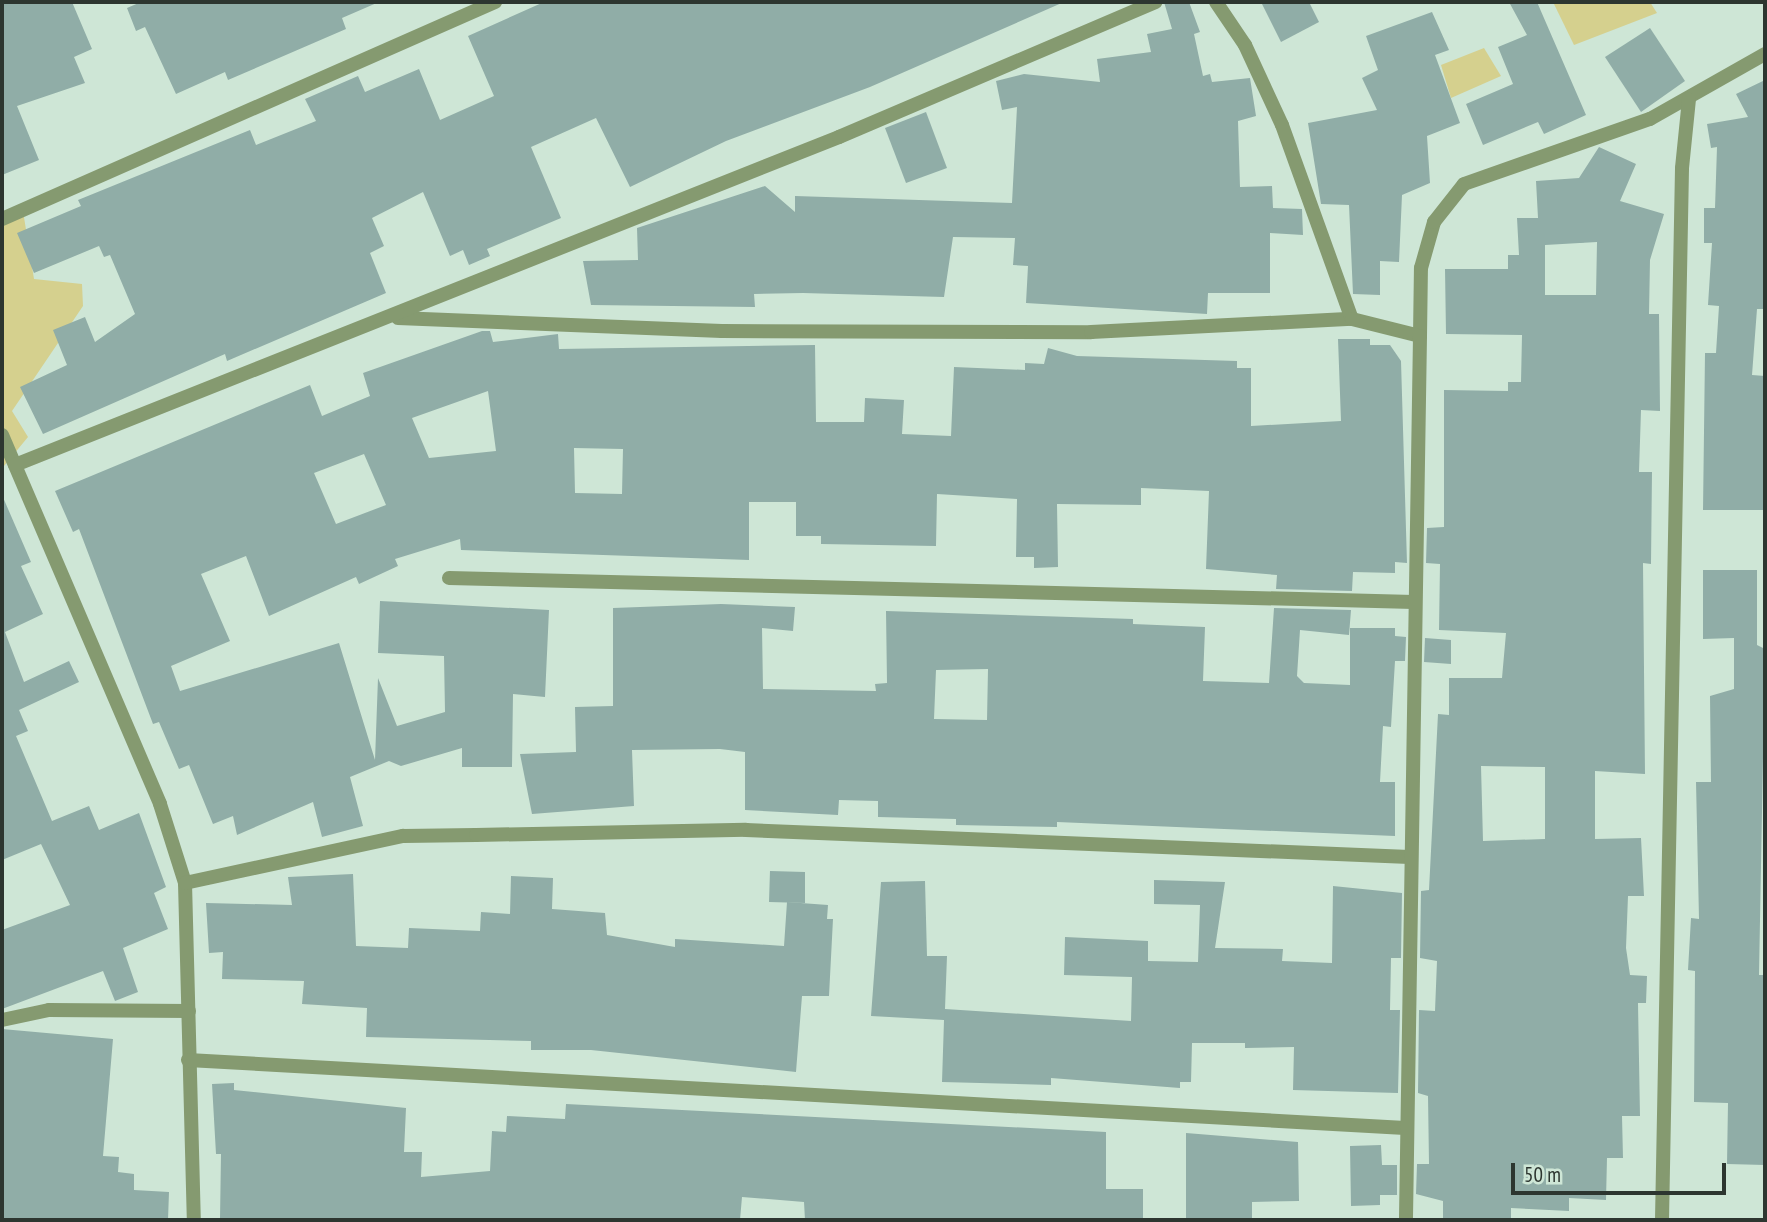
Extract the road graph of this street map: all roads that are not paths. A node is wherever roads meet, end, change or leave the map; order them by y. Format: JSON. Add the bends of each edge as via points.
{"nodes":[{"id":1,"x":495,"y":2,"type":"edge"},
{"id":2,"x":1155,"y":2,"type":"edge"},
{"id":3,"x":1216,"y":2,"type":"edge"},
{"id":4,"x":1765,"y":54,"type":"edge"},
{"id":5,"x":1689,"y":99,"type":"junction"},
{"id":6,"x":2,"y":219,"type":"edge"},
{"id":7,"x":394,"y":317,"type":"junction"},
{"id":8,"x":1352,"y":319,"type":"junction"},
{"id":9,"x":1420,"y":335,"type":"junction"},
{"id":10,"x":2,"y":435,"type":"edge"},
{"id":11,"x":15,"y":465,"type":"junction"},
{"id":12,"x":449,"y":578,"type":"dead end"},
{"id":13,"x":1414,"y":602,"type":"junction"},
{"id":14,"x":1409,"y":857,"type":"junction"},
{"id":15,"x":185,"y":883,"type":"junction"},
{"id":16,"x":189,"y":1011,"type":"junction"},
{"id":17,"x":2,"y":1020,"type":"edge"},
{"id":18,"x":188,"y":1060,"type":"junction"},
{"id":19,"x":1405,"y":1128,"type":"junction"},
{"id":20,"x":194,"y":1220,"type":"edge"},
{"id":21,"x":1406,"y":1220,"type":"edge"},
{"id":22,"x":1662,"y":1220,"type":"edge"}],
"edges":[{"from":1,"to":6,"type":"street"},
{"from":2,"to":7,"type":"street"},
{"from":3,"to":8,"type":"street","via":[[1245,45],[1282,125]]},
{"from":4,"to":5,"type":"street"},
{"from":5,"to":9,"type":"street","via":[[1650,119],[1464,184],[1434,222],[1421,268]]},
{"from":5,"to":22,"type":"street","via":[[1682,168]]},
{"from":7,"to":8,"type":"street","via":[[722,331],[1078,332]]},
{"from":7,"to":11,"type":"street"},
{"from":8,"to":9,"type":"street"},
{"from":9,"to":13,"type":"street"},
{"from":10,"to":11,"type":"street"},
{"from":11,"to":15,"type":"street","via":[[160,804]]},
{"from":12,"to":13,"type":"street"},
{"from":13,"to":14,"type":"street"},
{"from":14,"to":15,"type":"street","via":[[746,830],[464,835],[335,848]]},
{"from":14,"to":19,"type":"street"},
{"from":15,"to":16,"type":"street"},
{"from":16,"to":17,"type":"street","via":[[50,1010]]},
{"from":16,"to":18,"type":"street"},
{"from":18,"to":19,"type":"street"},
{"from":18,"to":20,"type":"street"},
{"from":19,"to":21,"type":"street"}]}
